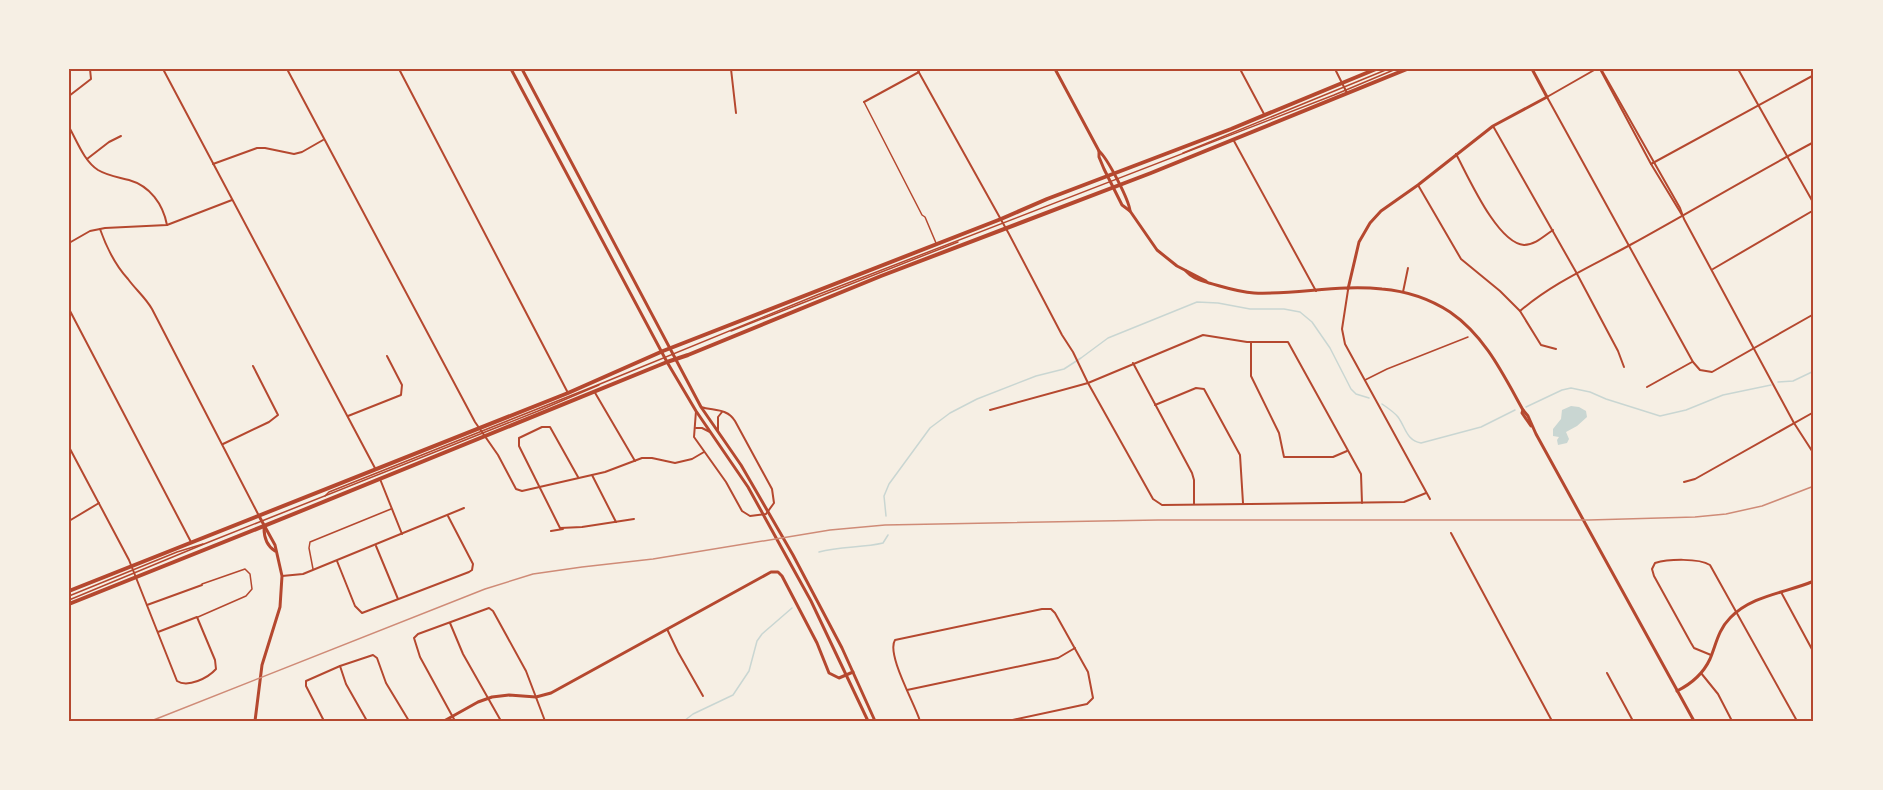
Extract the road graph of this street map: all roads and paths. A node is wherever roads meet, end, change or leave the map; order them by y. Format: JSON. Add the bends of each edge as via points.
{"nodes":[{"id":1,"x":90,"y":69,"type":"edge"},
{"id":2,"x":163,"y":69,"type":"edge"},
{"id":3,"x":287,"y":69,"type":"edge"},
{"id":4,"x":399,"y":69,"type":"edge"},
{"id":5,"x":511,"y":69,"type":"edge"},
{"id":6,"x":522,"y":69,"type":"edge"},
{"id":7,"x":731,"y":69,"type":"edge"},
{"id":8,"x":1055,"y":69,"type":"edge"},
{"id":9,"x":1240,"y":69,"type":"edge"},
{"id":10,"x":1335,"y":69,"type":"edge"},
{"id":11,"x":1376,"y":69,"type":"edge"},
{"id":12,"x":1388,"y":69,"type":"edge"},
{"id":13,"x":1396,"y":69,"type":"edge"},
{"id":14,"x":1407,"y":69,"type":"edge"},
{"id":15,"x":1532,"y":69,"type":"edge"},
{"id":16,"x":1599,"y":69,"type":"edge"},
{"id":17,"x":1738,"y":69,"type":"edge"},
{"id":18,"x":918,"y":70,"type":"edge"},
{"id":19,"x":1814,"y":75,"type":"edge"},
{"id":20,"x":1345,"y":88,"type":"junction"},
{"id":21,"x":69,"y":96,"type":"edge"},
{"id":22,"x":1547,"y":97,"type":"junction"},
{"id":23,"x":864,"y":102,"type":"joint"},
{"id":24,"x":1758,"y":106,"type":"junction"},
{"id":25,"x":736,"y":113,"type":"dead end"},
{"id":26,"x":1264,"y":115,"type":"junction"},
{"id":27,"x":1493,"y":126,"type":"junction"},
{"id":28,"x":69,"y":127,"type":"edge"},
{"id":29,"x":120,"y":136,"type":"dead end"},
{"id":30,"x":1232,"y":138,"type":"junction"},
{"id":31,"x":324,"y":139,"type":"junction"},
{"id":32,"x":1814,"y":142,"type":"edge"},
{"id":33,"x":1099,"y":152,"type":"junction"},
{"id":34,"x":1456,"y":154,"type":"junction"},
{"id":35,"x":1787,"y":156,"type":"junction"},
{"id":36,"x":87,"y":159,"type":"junction"},
{"id":37,"x":213,"y":164,"type":"junction"},
{"id":38,"x":1653,"y":164,"type":"junction"},
{"id":39,"x":1114,"y":173,"type":"junction"},
{"id":40,"x":1108,"y":176,"type":"junction"},
{"id":41,"x":1116,"y":179,"type":"junction"},
{"id":42,"x":1110,"y":182,"type":"junction"},
{"id":43,"x":1119,"y":184,"type":"junction"},
{"id":44,"x":1419,"y":185,"type":"junction"},
{"id":45,"x":1113,"y":187,"type":"junction"},
{"id":46,"x":232,"y":200,"type":"junction"},
{"id":47,"x":1814,"y":204,"type":"edge"},
{"id":48,"x":1814,"y":210,"type":"edge"},
{"id":49,"x":1130,"y":212,"type":"junction"},
{"id":50,"x":1682,"y":215,"type":"junction"},
{"id":51,"x":1004,"y":223,"type":"junction"},
{"id":52,"x":167,"y":225,"type":"junction"},
{"id":53,"x":100,"y":230,"type":"junction"},
{"id":54,"x":1553,"y":230,"type":"junction"},
{"id":55,"x":69,"y":243,"type":"edge"},
{"id":56,"x":937,"y":244,"type":"junction"},
{"id":57,"x":1629,"y":246,"type":"junction"},
{"id":58,"x":618,"y":252,"type":"junction"},
{"id":59,"x":611,"y":256,"type":"junction"},
{"id":60,"x":1408,"y":268,"type":"dead end"},
{"id":61,"x":1712,"y":269,"type":"junction"},
{"id":62,"x":1576,"y":272,"type":"junction"},
{"id":63,"x":1348,"y":289,"type":"junction"},
{"id":64,"x":1316,"y":291,"type":"junction"},
{"id":65,"x":1403,"y":292,"type":"junction"},
{"id":66,"x":641,"y":294,"type":"junction"},
{"id":67,"x":634,"y":298,"type":"junction"},
{"id":68,"x":69,"y":309,"type":"edge"},
{"id":69,"x":1520,"y":311,"type":"junction"},
{"id":70,"x":1814,"y":314,"type":"edge"},
{"id":71,"x":1468,"y":338,"type":"dead end"},
{"id":72,"x":1251,"y":342,"type":"junction"},
{"id":73,"x":1753,"y":347,"type":"junction"},
{"id":74,"x":670,"y":349,"type":"junction"},
{"id":75,"x":1556,"y":350,"type":"dead end"},
{"id":76,"x":663,"y":351,"type":"junction"},
{"id":77,"x":673,"y":354,"type":"junction"},
{"id":78,"x":387,"y":356,"type":"dead end"},
{"id":79,"x":666,"y":359,"type":"junction"},
{"id":80,"x":675,"y":359,"type":"junction"},
{"id":81,"x":1693,"y":362,"type":"junction"},
{"id":82,"x":1133,"y":363,"type":"junction"},
{"id":83,"x":253,"y":366,"type":"dead end"},
{"id":84,"x":1624,"y":367,"type":"dead end"},
{"id":85,"x":1364,"y":380,"type":"junction"},
{"id":86,"x":1088,"y":383,"type":"junction"},
{"id":87,"x":1647,"y":387,"type":"dead end"},
{"id":88,"x":594,"y":391,"type":"junction"},
{"id":89,"x":568,"y":393,"type":"junction"},
{"id":90,"x":1155,"y":405,"type":"junction"},
{"id":91,"x":701,"y":407,"type":"junction"},
{"id":92,"x":990,"y":410,"type":"dead end"},
{"id":93,"x":696,"y":411,"type":"junction"},
{"id":94,"x":723,"y":411,"type":"junction"},
{"id":95,"x":1814,"y":412,"type":"edge"},
{"id":96,"x":348,"y":416,"type":"junction"},
{"id":97,"x":1794,"y":423,"type":"junction"},
{"id":98,"x":696,"y":428,"type":"junction"},
{"id":99,"x":718,"y":431,"type":"junction"},
{"id":100,"x":710,"y":432,"type":"junction"},
{"id":101,"x":482,"y":433,"type":"junction"},
{"id":102,"x":223,"y":444,"type":"junction"},
{"id":103,"x":69,"y":447,"type":"edge"},
{"id":104,"x":1347,"y":451,"type":"junction"},
{"id":105,"x":704,"y":452,"type":"junction"},
{"id":106,"x":1814,"y":454,"type":"edge"},
{"id":107,"x":635,"y":460,"type":"junction"},
{"id":108,"x":376,"y":470,"type":"junction"},
{"id":109,"x":592,"y":475,"type":"junction"},
{"id":110,"x":578,"y":477,"type":"junction"},
{"id":111,"x":380,"y":478,"type":"junction"},
{"id":112,"x":1684,"y":482,"type":"dead end"},
{"id":113,"x":540,"y":487,"type":"junction"},
{"id":114,"x":1426,"y":493,"type":"junction"},
{"id":115,"x":1430,"y":499,"type":"dead end"},
{"id":116,"x":99,"y":503,"type":"junction"},
{"id":117,"x":1243,"y":503,"type":"junction"},
{"id":118,"x":1362,"y":503,"type":"junction"},
{"id":119,"x":1194,"y":504,"type":"junction"},
{"id":120,"x":392,"y":508,"type":"junction"},
{"id":121,"x":464,"y":508,"type":"dead end"},
{"id":122,"x":448,"y":516,"type":"junction"},
{"id":123,"x":260,"y":519,"type":"junction"},
{"id":124,"x":634,"y":519,"type":"dead end"},
{"id":125,"x":69,"y":521,"type":"edge"},
{"id":126,"x":616,"y":522,"type":"junction"},
{"id":127,"x":263,"y":526,"type":"junction"},
{"id":128,"x":562,"y":529,"type":"junction"},
{"id":129,"x":551,"y":531,"type":"dead end"},
{"id":130,"x":1451,"y":533,"type":"dead end"},
{"id":131,"x":402,"y":534,"type":"junction"},
{"id":132,"x":191,"y":542,"type":"junction"},
{"id":133,"x":204,"y":544,"type":"junction"},
{"id":134,"x":376,"y":544,"type":"junction"},
{"id":135,"x":337,"y":561,"type":"junction"},
{"id":136,"x":132,"y":568,"type":"junction"},
{"id":137,"x":314,"y":570,"type":"junction"},
{"id":138,"x":135,"y":576,"type":"junction"},
{"id":139,"x":282,"y":576,"type":"junction"},
{"id":140,"x":1814,"y":581,"type":"edge"},
{"id":141,"x":202,"y":585,"type":"joint"},
{"id":142,"x":1781,"y":592,"type":"junction"},
{"id":143,"x":69,"y":593,"type":"edge"},
{"id":144,"x":398,"y":599,"type":"junction"},
{"id":145,"x":69,"y":602,"type":"edge"},
{"id":146,"x":147,"y":605,"type":"junction"},
{"id":147,"x":1737,"y":611,"type":"junction"},
{"id":148,"x":197,"y":617,"type":"junction"},
{"id":149,"x":450,"y":622,"type":"junction"},
{"id":150,"x":668,"y":628,"type":"junction"},
{"id":151,"x":158,"y":632,"type":"junction"},
{"id":152,"x":1075,"y":648,"type":"junction"},
{"id":153,"x":1814,"y":653,"type":"edge"},
{"id":154,"x":1711,"y":655,"type":"junction"},
{"id":155,"x":340,"y":666,"type":"junction"},
{"id":156,"x":853,"y":672,"type":"junction"},
{"id":157,"x":1607,"y":673,"type":"dead end"},
{"id":158,"x":1701,"y":673,"type":"junction"},
{"id":159,"x":847,"y":675,"type":"junction"},
{"id":160,"x":907,"y":690,"type":"junction"},
{"id":161,"x":1677,"y":691,"type":"junction"},
{"id":162,"x":704,"y":696,"type":"dead end"},
{"id":163,"x":536,"y":697,"type":"junction"},
{"id":164,"x":488,"y":699,"type":"junction"},
{"id":165,"x":452,"y":717,"type":"junction"},
{"id":166,"x":255,"y":721,"type":"edge"},
{"id":167,"x":324,"y":721,"type":"edge"},
{"id":168,"x":367,"y":721,"type":"edge"},
{"id":169,"x":409,"y":721,"type":"edge"},
{"id":170,"x":444,"y":721,"type":"edge"},
{"id":171,"x":455,"y":721,"type":"edge"},
{"id":172,"x":501,"y":721,"type":"edge"},
{"id":173,"x":545,"y":721,"type":"edge"},
{"id":174,"x":868,"y":721,"type":"edge"},
{"id":175,"x":875,"y":721,"type":"edge"},
{"id":176,"x":920,"y":721,"type":"edge"},
{"id":177,"x":1008,"y":721,"type":"edge"},
{"id":178,"x":1552,"y":721,"type":"edge"},
{"id":179,"x":1633,"y":721,"type":"edge"},
{"id":180,"x":1694,"y":721,"type":"edge"},
{"id":181,"x":1732,"y":721,"type":"edge"},
{"id":182,"x":1797,"y":721,"type":"edge"}],
"edges":[{"from":1,"to":21,"type":"street","via":[[91,79]]},
{"from":2,"to":37,"type":"street"},
{"from":3,"to":31,"type":"street"},
{"from":4,"to":89,"type":"street"},
{"from":5,"to":59,"type":"street"},
{"from":6,"to":58,"type":"street"},
{"from":7,"to":25,"type":"street"},
{"from":8,"to":33,"type":"street"},
{"from":9,"to":26,"type":"street"},
{"from":10,"to":20,"type":"street"},
{"from":11,"to":20,"type":"main road"},
{"from":12,"to":20,"type":"lane"},
{"from":13,"to":20,"type":"lane"},
{"from":14,"to":20,"type":"main road"},
{"from":15,"to":22,"type":"street"},
{"from":16,"to":22,"type":"street"},
{"from":16,"to":38,"type":"street"},
{"from":17,"to":24,"type":"street"},
{"from":18,"to":23,"type":"street"},
{"from":18,"to":51,"type":"street"},
{"from":19,"to":24,"type":"street"},
{"from":20,"to":26,"type":"main road"},
{"from":20,"to":30,"type":"main road"},
{"from":20,"to":41,"type":"lane"},
{"from":22,"to":27,"type":"street"},
{"from":22,"to":57,"type":"street"},
{"from":23,"to":56,"type":"lane"},
{"from":24,"to":35,"type":"street"},
{"from":24,"to":38,"type":"street"},
{"from":26,"to":39,"type":"main road"},
{"from":27,"to":34,"type":"street"},
{"from":27,"to":54,"type":"street"},
{"from":28,"to":36,"type":"street"},
{"from":29,"to":36,"type":"street"},
{"from":30,"to":43,"type":"main road"},
{"from":30,"to":64,"type":"street"},
{"from":31,"to":37,"type":"street","via":[[294,154],[257,148]]},
{"from":31,"to":101,"type":"street"},
{"from":32,"to":35,"type":"street"},
{"from":33,"to":39,"type":"street"},
{"from":33,"to":40,"type":"street"},
{"from":34,"to":44,"type":"street"},
{"from":34,"to":54,"type":"street","via":[[1497,228],[1509,239],[1528,244]]},
{"from":35,"to":47,"type":"street"},
{"from":35,"to":50,"type":"street"},
{"from":36,"to":52,"type":"street","via":[[96,169],[148,190],[158,201]]},
{"from":37,"to":46,"type":"street"},
{"from":38,"to":50,"type":"street"},
{"from":39,"to":40,"type":"main road"},
{"from":39,"to":41,"type":"street"},
{"from":40,"to":42,"type":"street"},
{"from":40,"to":51,"type":"main road"},
{"from":41,"to":42,"type":"lane"},
{"from":41,"to":43,"type":"street"},
{"from":42,"to":45,"type":"street"},
{"from":42,"to":51,"type":"lane"},
{"from":43,"to":45,"type":"main road"},
{"from":43,"to":49,"type":"street"},
{"from":44,"to":63,"type":"street","via":[[1370,223],[1359,242]]},
{"from":44,"to":69,"type":"street","via":[[1461,259]]},
{"from":45,"to":49,"type":"street"},
{"from":45,"to":51,"type":"main road"},
{"from":46,"to":52,"type":"street"},
{"from":46,"to":96,"type":"street"},
{"from":48,"to":61,"type":"street"},
{"from":49,"to":64,"type":"street","via":[[1157,250],[1208,282],[1254,293]]},
{"from":50,"to":57,"type":"street"},
{"from":50,"to":61,"type":"street"},
{"from":51,"to":56,"type":"main road"},
{"from":51,"to":77,"type":"lane"},
{"from":51,"to":80,"type":"main road"},
{"from":51,"to":86,"type":"street"},
{"from":52,"to":53,"type":"street"},
{"from":53,"to":55,"type":"street"},
{"from":53,"to":102,"type":"street","via":[[115,261],[152,309]]},
{"from":54,"to":62,"type":"street"},
{"from":56,"to":74,"type":"main road"},
{"from":57,"to":62,"type":"street"},
{"from":57,"to":81,"type":"street"},
{"from":58,"to":59,"type":"street"},
{"from":58,"to":66,"type":"street"},
{"from":59,"to":67,"type":"street"},
{"from":60,"to":65,"type":"street"},
{"from":61,"to":73,"type":"street"},
{"from":62,"to":69,"type":"street"},
{"from":62,"to":84,"type":"street"},
{"from":63,"to":64,"type":"street"},
{"from":63,"to":65,"type":"street"},
{"from":63,"to":85,"type":"street","via":[[1343,337]]},
{"from":65,"to":161,"type":"street","via":[[1440,307],[1473,332],[1493,357]]},
{"from":66,"to":67,"type":"street"},
{"from":66,"to":74,"type":"street"},
{"from":67,"to":76,"type":"street"},
{"from":68,"to":132,"type":"street"},
{"from":69,"to":75,"type":"street","via":[[1541,345]]},
{"from":70,"to":73,"type":"street"},
{"from":71,"to":85,"type":"lane"},
{"from":72,"to":82,"type":"street","via":[[1203,335]]},
{"from":72,"to":104,"type":"street","via":[[1288,342]]},
{"from":72,"to":104,"type":"street","via":[[1251,376],[1279,433],[1284,457],[1333,457]]},
{"from":73,"to":81,"type":"street","via":[[1712,372],[1700,370]]},
{"from":73,"to":97,"type":"street"},
{"from":74,"to":76,"type":"main road"},
{"from":74,"to":77,"type":"street"},
{"from":76,"to":79,"type":"street"},
{"from":76,"to":89,"type":"main road"},
{"from":77,"to":79,"type":"lane"},
{"from":77,"to":80,"type":"street"},
{"from":78,"to":96,"type":"street","via":[[402,385],[401,395]]},
{"from":79,"to":80,"type":"main road"},
{"from":79,"to":88,"type":"main road"},
{"from":79,"to":93,"type":"street"},
{"from":79,"to":101,"type":"lane"},
{"from":80,"to":91,"type":"street"},
{"from":81,"to":87,"type":"street"},
{"from":82,"to":86,"type":"street"},
{"from":82,"to":90,"type":"street"},
{"from":83,"to":102,"type":"street","via":[[278,416]]},
{"from":85,"to":114,"type":"street"},
{"from":86,"to":92,"type":"street"},
{"from":86,"to":119,"type":"street","via":[[1153,499],[1162,505]]},
{"from":88,"to":101,"type":"main road"},
{"from":88,"to":107,"type":"street"},
{"from":89,"to":101,"type":"main road"},
{"from":90,"to":117,"type":"street","via":[[1196,388],[1204,389],[1240,455]]},
{"from":90,"to":119,"type":"street","via":[[1192,473]]},
{"from":91,"to":94,"type":"street"},
{"from":91,"to":99,"type":"street"},
{"from":93,"to":98,"type":"street"},
{"from":93,"to":100,"type":"street"},
{"from":94,"to":99,"type":"street","via":[[718,417]]},
{"from":94,"to":105,"type":"street","via":[[730,413],[772,489],[770,511],[758,516],[744,513]]},
{"from":95,"to":97,"type":"street"},
{"from":96,"to":108,"type":"street"},
{"from":97,"to":106,"type":"street"},
{"from":97,"to":112,"type":"street"},
{"from":98,"to":100,"type":"street"},
{"from":98,"to":105,"type":"street","via":[[694,437]]},
{"from":99,"to":156,"type":"street","via":[[793,555]]},
{"from":100,"to":159,"type":"street","via":[[738,471],[788,558]]},
{"from":101,"to":108,"type":"main road"},
{"from":101,"to":111,"type":"main road"},
{"from":101,"to":113,"type":"street","via":[[516,489]]},
{"from":101,"to":123,"type":"lane"},
{"from":102,"to":123,"type":"street"},
{"from":103,"to":116,"type":"street"},
{"from":104,"to":118,"type":"street","via":[[1361,474]]},
{"from":105,"to":107,"type":"street","via":[[682,462]]},
{"from":107,"to":109,"type":"street"},
{"from":108,"to":123,"type":"main road"},
{"from":109,"to":110,"type":"street"},
{"from":109,"to":126,"type":"street"},
{"from":110,"to":113,"type":"street"},
{"from":110,"to":113,"type":"street","via":[[552,430],[542,427],[518,440]]},
{"from":111,"to":120,"type":"street"},
{"from":111,"to":127,"type":"main road"},
{"from":113,"to":128,"type":"street"},
{"from":114,"to":115,"type":"street"},
{"from":114,"to":118,"type":"street","via":[[1404,502]]},
{"from":116,"to":125,"type":"street"},
{"from":116,"to":136,"type":"street"},
{"from":117,"to":118,"type":"street"},
{"from":117,"to":119,"type":"street"},
{"from":120,"to":131,"type":"street"},
{"from":120,"to":137,"type":"lane","via":[[310,542]]},
{"from":121,"to":122,"type":"street"},
{"from":122,"to":131,"type":"street"},
{"from":122,"to":144,"type":"street","via":[[471,558],[472,570]]},
{"from":123,"to":127,"type":"street"},
{"from":123,"to":132,"type":"main road"},
{"from":123,"to":133,"type":"lane"},
{"from":124,"to":126,"type":"street"},
{"from":126,"to":128,"type":"street"},
{"from":127,"to":138,"type":"main road"},
{"from":127,"to":139,"type":"street"},
{"from":128,"to":129,"type":"street"},
{"from":130,"to":178,"type":"street"},
{"from":131,"to":134,"type":"street"},
{"from":132,"to":136,"type":"main road"},
{"from":133,"to":136,"type":"lane"},
{"from":133,"to":138,"type":"lane"},
{"from":134,"to":135,"type":"street"},
{"from":134,"to":144,"type":"street"},
{"from":135,"to":137,"type":"street"},
{"from":135,"to":144,"type":"street","via":[[360,612]]},
{"from":136,"to":138,"type":"street"},
{"from":136,"to":143,"type":"main road"},
{"from":137,"to":139,"type":"street"},
{"from":138,"to":145,"type":"main road"},
{"from":138,"to":146,"type":"street"},
{"from":139,"to":166,"type":"street","via":[[280,607],[264,652]]},
{"from":140,"to":142,"type":"street"},
{"from":141,"to":146,"type":"street"},
{"from":141,"to":148,"type":"lane","via":[[245,569],[250,574],[252,589],[246,596]]},
{"from":142,"to":147,"type":"street"},
{"from":142,"to":153,"type":"street"},
{"from":146,"to":151,"type":"street"},
{"from":147,"to":154,"type":"street","via":[[1722,627]]},
{"from":147,"to":154,"type":"street","via":[[1705,561],[1660,561],[1653,565],[1654,576],[1690,643]]},
{"from":147,"to":182,"type":"street"},
{"from":148,"to":151,"type":"street"},
{"from":148,"to":151,"type":"street","via":[[216,667],[198,680],[184,685],[177,681]]},
{"from":149,"to":163,"type":"street","via":[[491,610],[526,670]]},
{"from":149,"to":164,"type":"street"},
{"from":149,"to":165,"type":"street","via":[[418,634],[414,642]]},
{"from":150,"to":159,"type":"street","via":[[771,572],[778,572],[812,632],[829,673],[839,678]]},
{"from":150,"to":162,"type":"street"},
{"from":150,"to":163,"type":"street","via":[[563,687]]},
{"from":152,"to":160,"type":"street","via":[[1058,658]]},
{"from":152,"to":160,"type":"street","via":[[1055,613],[1047,608],[895,640],[892,648]]},
{"from":152,"to":177,"type":"street","via":[[1088,672],[1094,693],[1092,701]]},
{"from":154,"to":158,"type":"street"},
{"from":155,"to":167,"type":"street","via":[[306,681]]},
{"from":155,"to":168,"type":"street"},
{"from":155,"to":169,"type":"street","via":[[373,655]]},
{"from":156,"to":159,"type":"street"},
{"from":156,"to":175,"type":"street"},
{"from":157,"to":179,"type":"street"},
{"from":158,"to":161,"type":"street"},
{"from":158,"to":181,"type":"street","via":[[1718,693]]},
{"from":159,"to":174,"type":"street"},
{"from":160,"to":176,"type":"street"},
{"from":161,"to":180,"type":"street"},
{"from":163,"to":164,"type":"street","via":[[509,695]]},
{"from":163,"to":173,"type":"street"},
{"from":164,"to":165,"type":"street"},
{"from":164,"to":172,"type":"street"},
{"from":165,"to":170,"type":"street"},
{"from":165,"to":171,"type":"street"}]}
